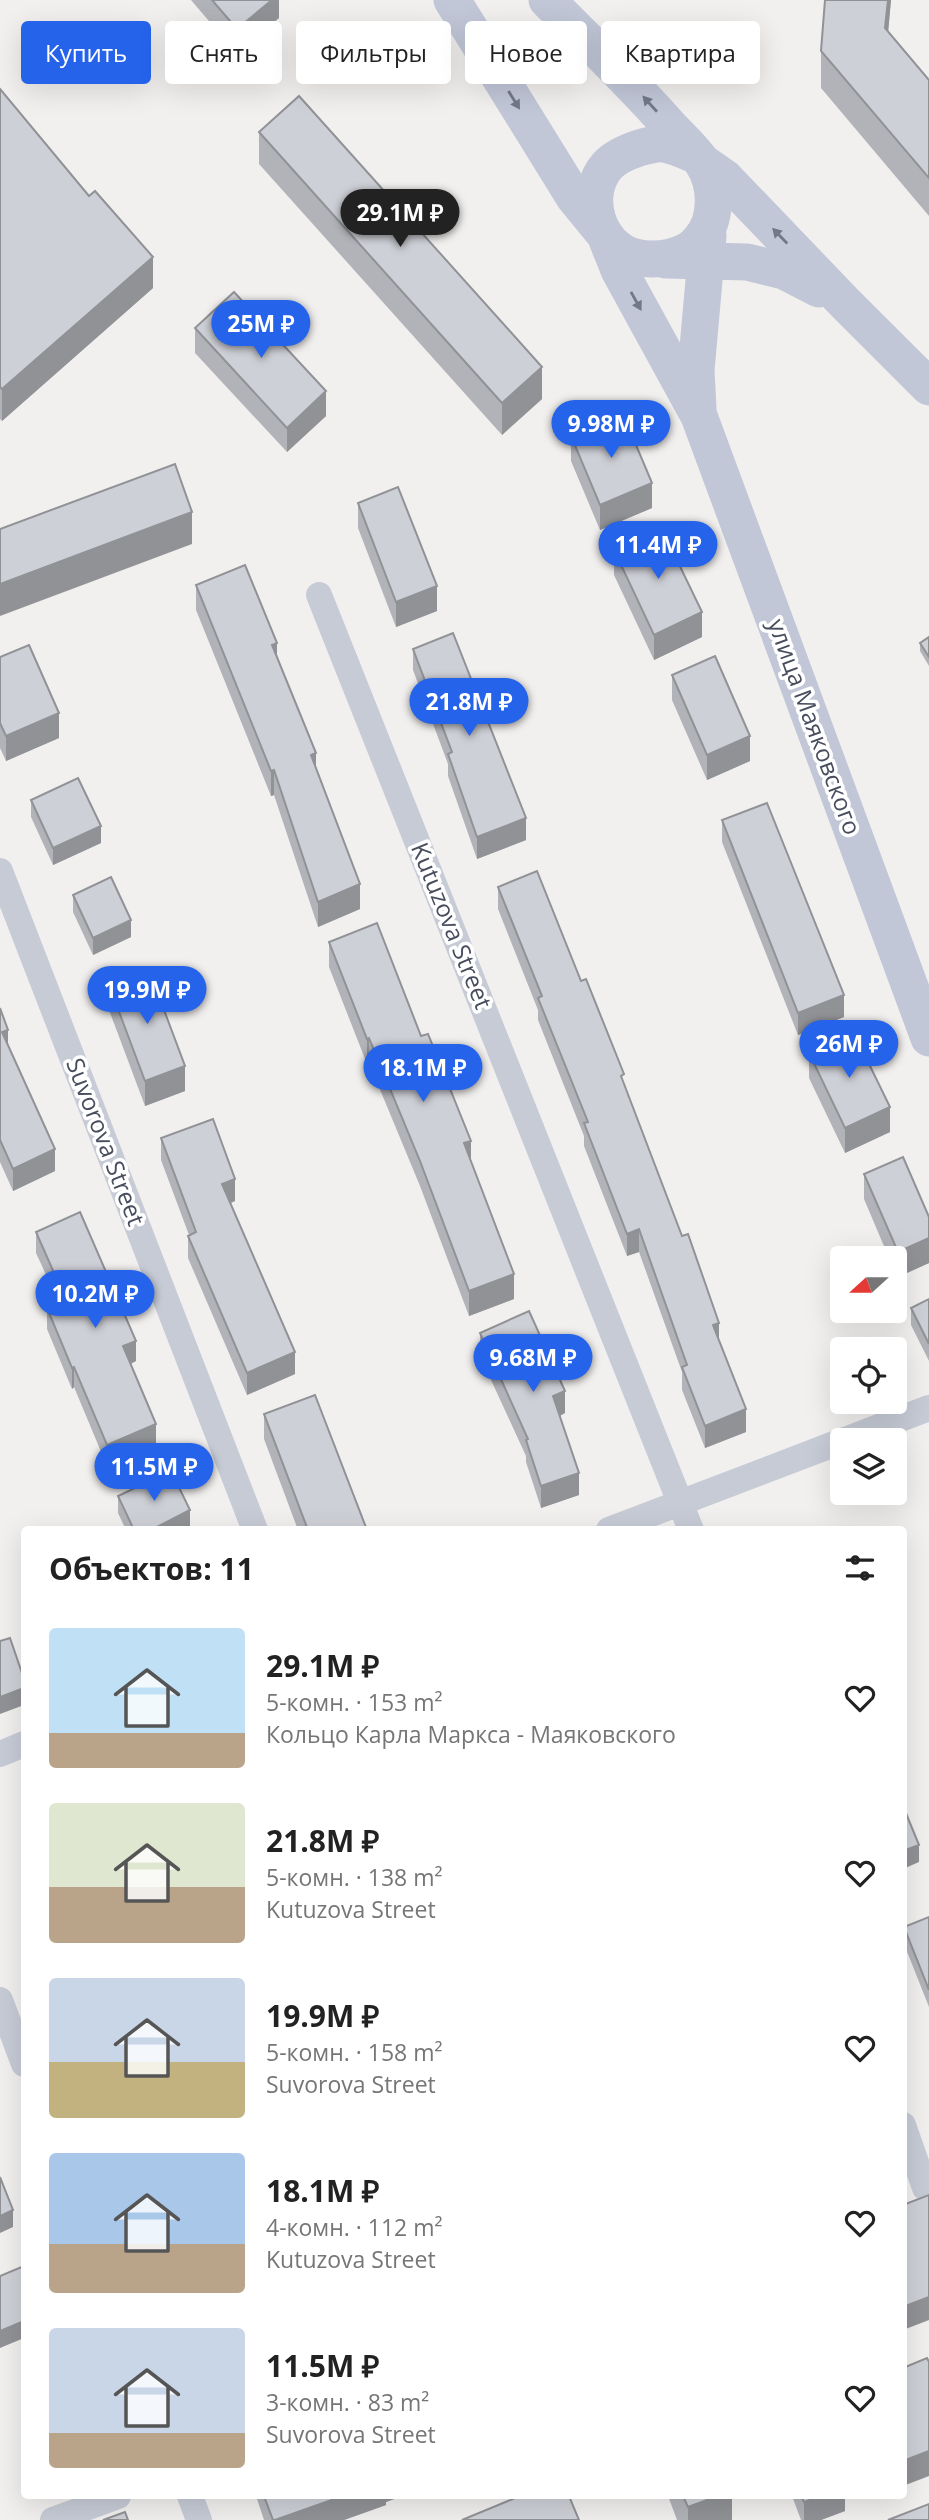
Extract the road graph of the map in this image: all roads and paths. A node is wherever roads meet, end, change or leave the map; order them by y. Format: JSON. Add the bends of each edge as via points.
{"nodes":[{"id":1,"x":452,"y":0,"type":"edge"},
{"id":2,"x":547,"y":0,"type":"edge"},
{"id":3,"x":699,"y":158,"type":"junction"},
{"id":4,"x":604,"y":235,"type":"junction"},
{"id":5,"x":708,"y":244,"type":"junction"},
{"id":6,"x":845,"y":303,"type":"junction"},
{"id":7,"x":929,"y":387,"type":"edge"},
{"id":8,"x":699,"y":416,"type":"junction"},
{"id":9,"x":319,"y":595,"type":"dead end"},
{"id":10,"x":0,"y":871,"type":"edge"},
{"id":11,"x":929,"y":1038,"type":"edge"},
{"id":12,"x":929,"y":1408,"type":"edge"},
{"id":13,"x":877,"y":1428,"type":"edge"},
{"id":14,"x":830,"y":1446,"type":"edge"},
{"id":15,"x":681,"y":1503,"type":"junction"},
{"id":16,"x":253,"y":1526,"type":"edge"},
{"id":17,"x":620,"y":1526,"type":"edge"},
{"id":18,"x":690,"y":1526,"type":"edge"},
{"id":19,"x":21,"y":1745,"type":"edge"},
{"id":20,"x":0,"y":1754,"type":"edge"},
{"id":21,"x":0,"y":2000,"type":"edge"},
{"id":22,"x":21,"y":2056,"type":"edge"},
{"id":23,"x":907,"y":2141,"type":"edge"},
{"id":24,"x":919,"y":2190,"type":"edge"},
{"id":25,"x":110,"y":2499,"type":"edge"},
{"id":26,"x":191,"y":2499,"type":"edge"},
{"id":27,"x":52,"y":2520,"type":"edge"},
{"id":28,"x":199,"y":2520,"type":"edge"}],
"edges":[{"from":1,"to":4,"type":"main road","one_way":true,"via":[[574,197]]},
{"from":3,"to":2,"type":"main road","one_way":true},
{"from":3,"to":4,"type":"main road","via":[[663,143],[621,155],[607,166],[597,184],[594,204]]},
{"from":3,"to":5,"type":"main road","via":[[714,208]]},
{"from":6,"to":3,"type":"main road","one_way":true,"via":[[725,178]]},
{"from":4,"to":5,"type":"main road","via":[[632,257],[659,260],[698,243]]},
{"from":4,"to":8,"type":"main road","name":"улица Маяковского","one_way":true},
{"from":5,"to":6,"type":"main road","via":[[747,262],[784,271]]},
{"from":5,"to":8,"type":"main road","name":"улица Маяковского","via":[[696,370]]},
{"from":6,"to":7,"type":"main road"},
{"from":8,"to":11,"type":"main road","name":"улица Маяковского"},
{"from":9,"to":15,"type":"street","name":"Kutuzova Street"},
{"from":10,"to":16,"type":"street","name":"Suvorova Street"},
{"from":12,"to":13,"type":"street"},
{"from":14,"to":15,"type":"street"},
{"from":15,"to":17,"type":"street"},
{"from":15,"to":18,"type":"street","name":"Kutuzova Street"},
{"from":19,"to":20,"type":"street"},
{"from":21,"to":22,"type":"street"},
{"from":23,"to":24,"type":"street"},
{"from":25,"to":27,"type":"street"},
{"from":26,"to":28,"type":"street"}]}
